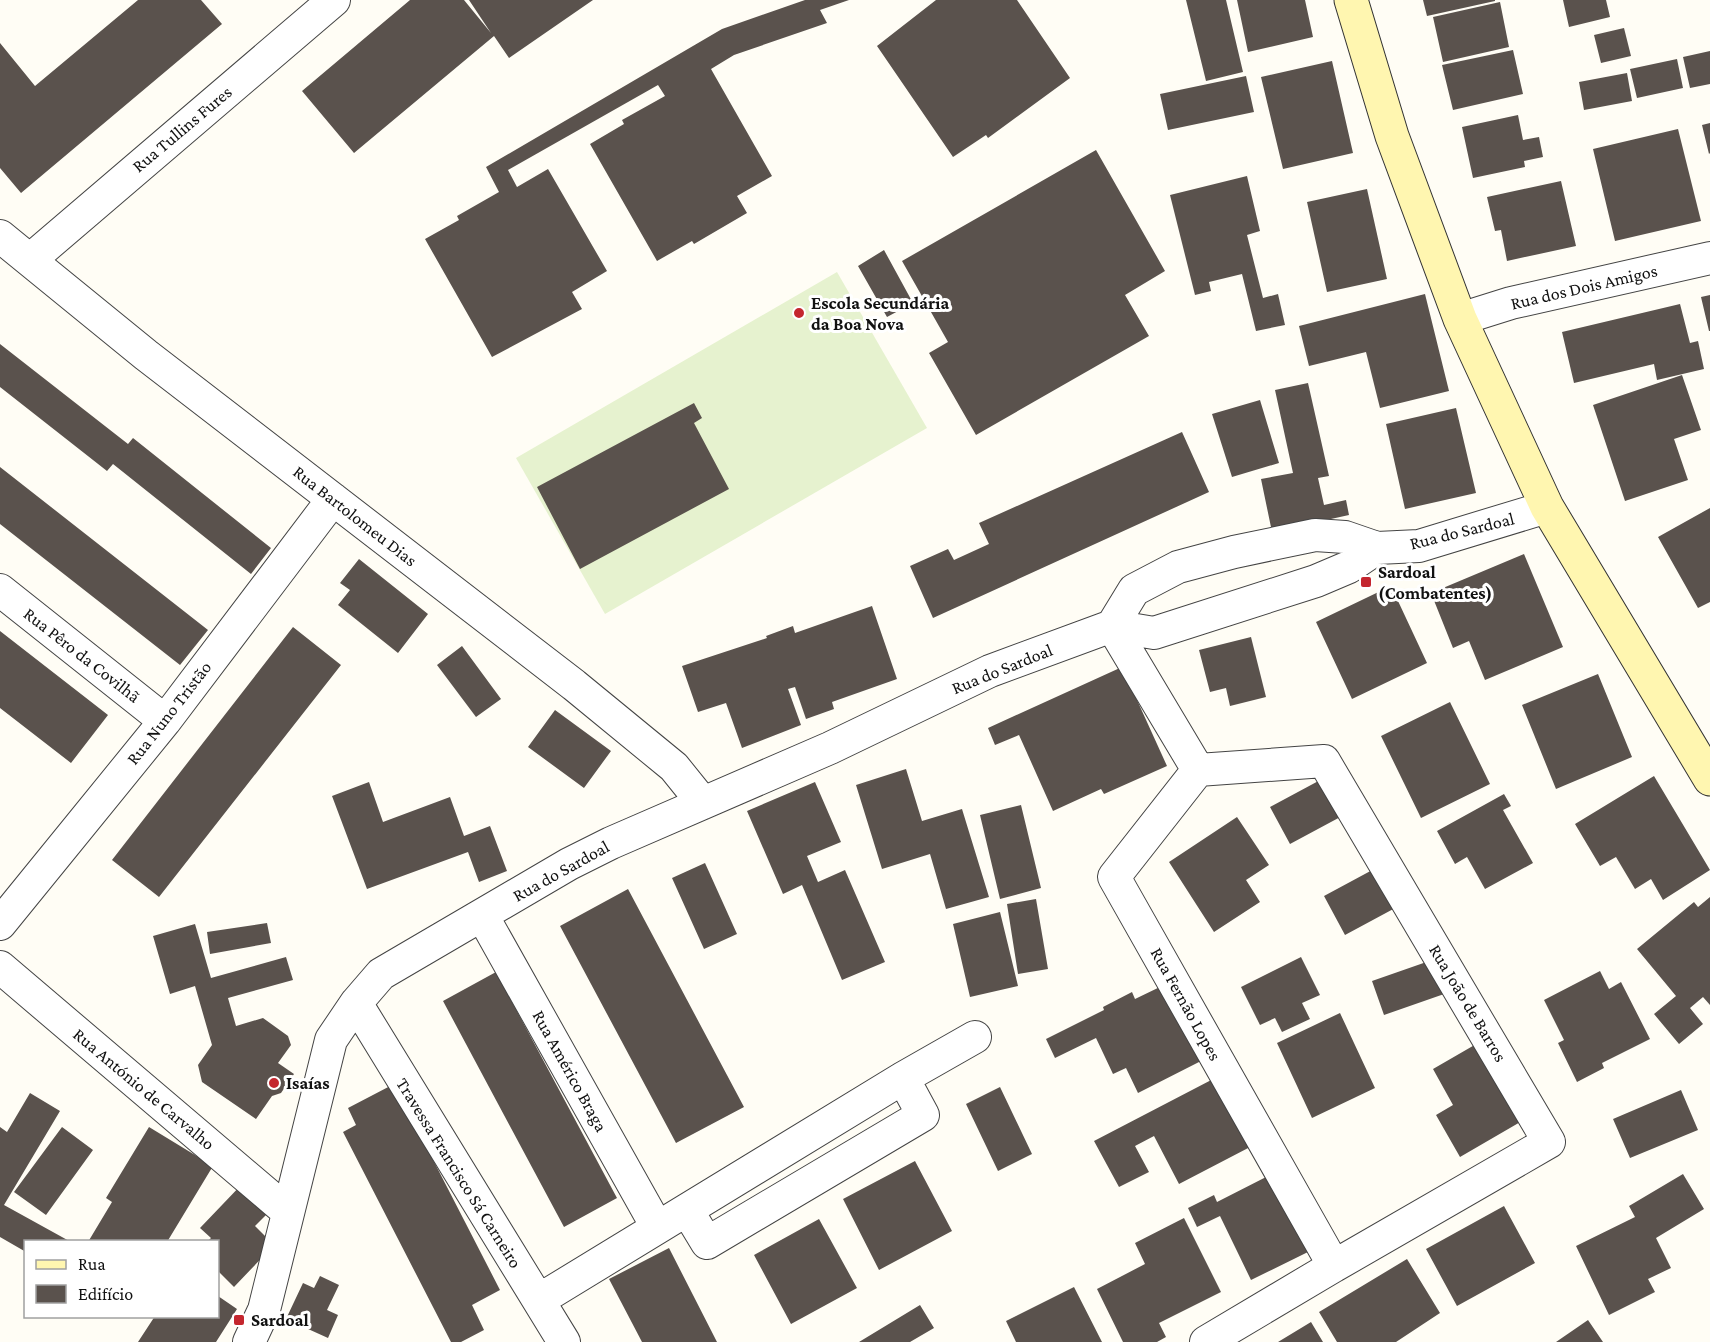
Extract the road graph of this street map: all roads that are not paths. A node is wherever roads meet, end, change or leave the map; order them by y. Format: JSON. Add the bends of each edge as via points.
{"nodes":[{"id":1,"x":334,"y":0,"type":"edge"},
{"id":2,"x":1351,"y":0,"type":"edge"},
{"id":3,"x":0,"y":236,"type":"edge"},
{"id":4,"x":1710,"y":258,"type":"edge"},
{"id":5,"x":30,"y":260,"type":"junction"},
{"id":6,"x":1460,"y":319,"type":"junction"},
{"id":7,"x":333,"y":499,"type":"junction"},
{"id":8,"x":1547,"y":507,"type":"junction"},
{"id":9,"x":1377,"y":548,"type":"junction"},
{"id":10,"x":0,"y":590,"type":"edge"},
{"id":11,"x":1112,"y":626,"type":"junction"},
{"id":12,"x":165,"y":721,"type":"junction"},
{"id":13,"x":1198,"y":770,"type":"junction"},
{"id":14,"x":1710,"y":779,"type":"edge"},
{"id":15,"x":703,"y":803,"type":"junction"},
{"id":16,"x":482,"y":915,"type":"junction"},
{"id":17,"x":0,"y":924,"type":"edge"},
{"id":18,"x":0,"y":967,"type":"edge"},
{"id":19,"x":356,"y":1003,"type":"junction"},
{"id":20,"x":975,"y":1037,"type":"dead end"},
{"id":21,"x":903,"y":1078,"type":"junction"},
{"id":22,"x":687,"y":1210,"type":"junction"},
{"id":23,"x":288,"y":1212,"type":"junction"},
{"id":24,"x":657,"y":1227,"type":"junction"},
{"id":25,"x":1334,"y":1266,"type":"junction"},
{"id":26,"x":539,"y":1300,"type":"junction"},
{"id":27,"x":253,"y":1341,"type":"edge"},
{"id":28,"x":564,"y":1342,"type":"edge"},
{"id":29,"x":1206,"y":1342,"type":"edge"}],
"edges":[{"from":1,"to":5,"type":"street","name":"Rua Tullins Fures"},
{"from":2,"to":6,"type":"main road","via":[[1392,136]]},
{"from":3,"to":5,"type":"street","name":"Rua Bartolomeu Dias"},
{"from":4,"to":6,"type":"street","name":"Rua dos Dois Amigos","via":[[1511,303]]},
{"from":5,"to":7,"type":"street","name":"Rua Bartolomeu Dias"},
{"from":6,"to":8,"type":"main road"},
{"from":7,"to":12,"type":"street","name":"Rua Nuno Tristão"},
{"from":7,"to":15,"type":"street","name":"Rua Bartolomeu Dias","via":[[674,767]]},
{"from":8,"to":9,"type":"street","name":"Rua do Sardoal","via":[[1419,546]]},
{"from":8,"to":14,"type":"main road"},
{"from":9,"to":11,"type":"street","name":"Rua do Sardoal","via":[[1349,567],[1316,581],[1154,633]]},
{"from":9,"to":11,"type":"street","name":"Rua do Sardoal","via":[[1345,537],[1315,535],[1178,567],[1134,590]]},
{"from":10,"to":12,"type":"street","name":"Rua Pêro da Covilhã"},
{"from":11,"to":13,"type":"street"},
{"from":11,"to":15,"type":"street","name":"Rua do Sardoal","via":[[990,671],[830,748]]},
{"from":12,"to":17,"type":"street","name":"Rua Nuno Tristão"},
{"from":13,"to":25,"type":"street","name":"Rua Fernão Lopes","via":[[1114,877]]},
{"from":13,"to":25,"type":"street","name":"Rua João de Barros","via":[[1324,761],[1549,1142]]},
{"from":15,"to":16,"type":"street","name":"Rua do Sardoal","via":[[569,864]]},
{"from":16,"to":19,"type":"street","name":"Rua do Sardoal","via":[[381,974]]},
{"from":16,"to":24,"type":"street","name":"Rua Américo Braga"},
{"from":18,"to":23,"type":"street","name":"Rua António de Carvalho"},
{"from":19,"to":23,"type":"street","name":"Rua do Sardoal","via":[[332,1040]]},
{"from":19,"to":26,"type":"street","name":"Travessa Francisco Sá Carneiro"},
{"from":20,"to":21,"type":"street"},
{"from":21,"to":22,"type":"street"},
{"from":21,"to":22,"type":"street","via":[[922,1115],[707,1243]]},
{"from":22,"to":24,"type":"street"},
{"from":23,"to":27,"type":"street","name":"Rua do Sardoal"},
{"from":24,"to":26,"type":"street"},
{"from":25,"to":29,"type":"street"},
{"from":26,"to":28,"type":"street","name":"Travessa Francisco Sá Carneiro"}]}
